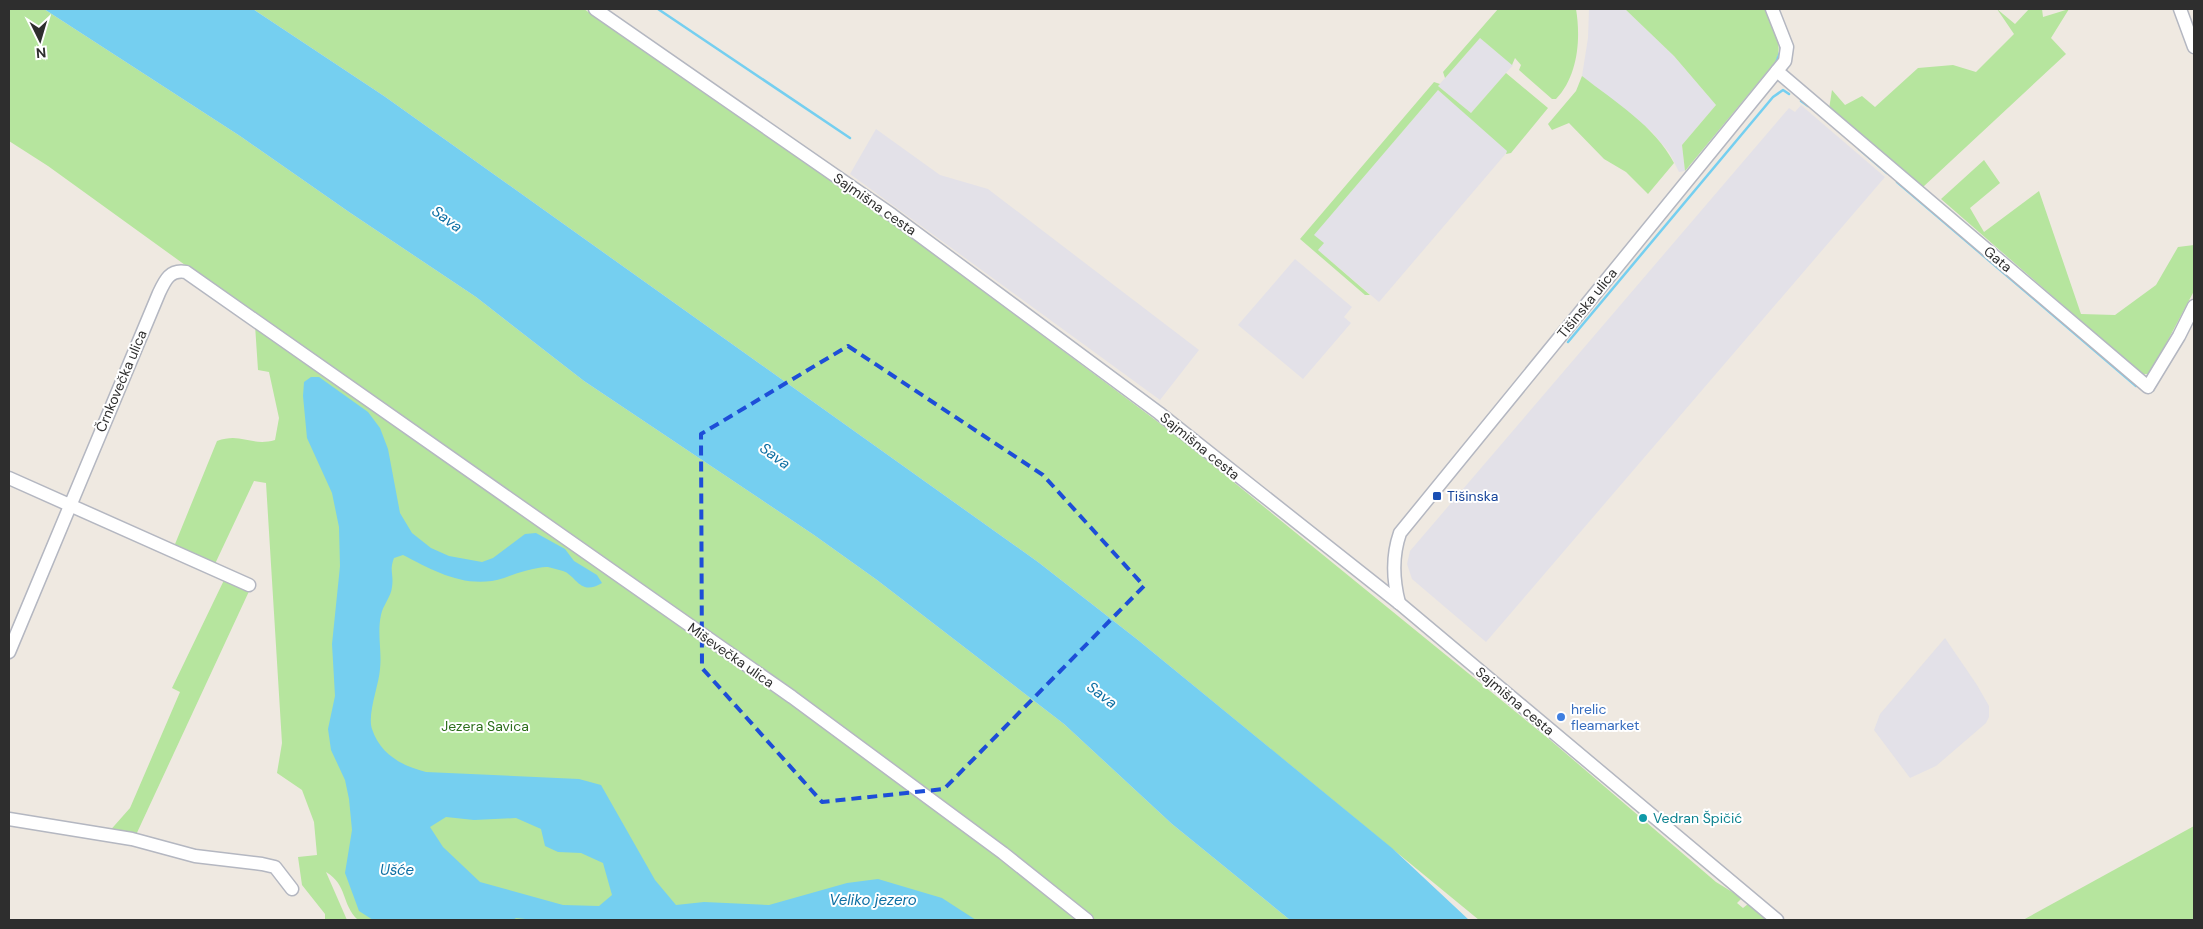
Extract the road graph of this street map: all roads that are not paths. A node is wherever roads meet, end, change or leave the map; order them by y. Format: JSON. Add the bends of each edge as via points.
{"nodes":[{"id":1,"x":595,"y":9,"type":"edge"},
{"id":2,"x":1772,"y":9,"type":"edge"},
{"id":3,"x":2180,"y":9,"type":"edge"},
{"id":4,"x":2194,"y":47,"type":"edge"},
{"id":5,"x":1778,"y":71,"type":"junction"},
{"id":6,"x":186,"y":272,"type":"joint"},
{"id":7,"x":2194,"y":306,"type":"edge"},
{"id":8,"x":9,"y":478,"type":"edge"},
{"id":9,"x":68,"y":505,"type":"junction"},
{"id":10,"x":249,"y":585,"type":"dead end"},
{"id":11,"x":1399,"y":604,"type":"junction"},
{"id":12,"x":9,"y":652,"type":"edge"},
{"id":13,"x":9,"y":819,"type":"edge"},
{"id":14,"x":292,"y":889,"type":"dead end"},
{"id":15,"x":1087,"y":920,"type":"edge"},
{"id":16,"x":1777,"y":920,"type":"edge"}],
"edges":[{"from":1,"to":11,"type":"street","name":"Sajmišna cesta","via":[[1019,308],[1159,413]]},
{"from":2,"to":5,"type":"street","name":"Tišinska ulica","via":[[1787,47],[1785,61]]},
{"from":3,"to":4,"type":"street"},
{"from":5,"to":7,"type":"street","name":"Gata","via":[[2148,387]]},
{"from":5,"to":11,"type":"street","name":"Tišinska ulica","via":[[1400,533],[1394,560]]},
{"from":6,"to":9,"type":"street","name":"Črnkovečka ulica","via":[[174,272],[164,281]]},
{"from":6,"to":15,"type":"street","name":"Miševečka ulica","via":[[792,697],[1003,853]]},
{"from":8,"to":9,"type":"street"},
{"from":9,"to":10,"type":"street"},
{"from":9,"to":12,"type":"street","name":"Črnkovečka ulica"},
{"from":11,"to":16,"type":"street","name":"Sajmišna cesta"},
{"from":13,"to":14,"type":"street","via":[[132,839],[195,856],[262,864],[276,868]]}]}
